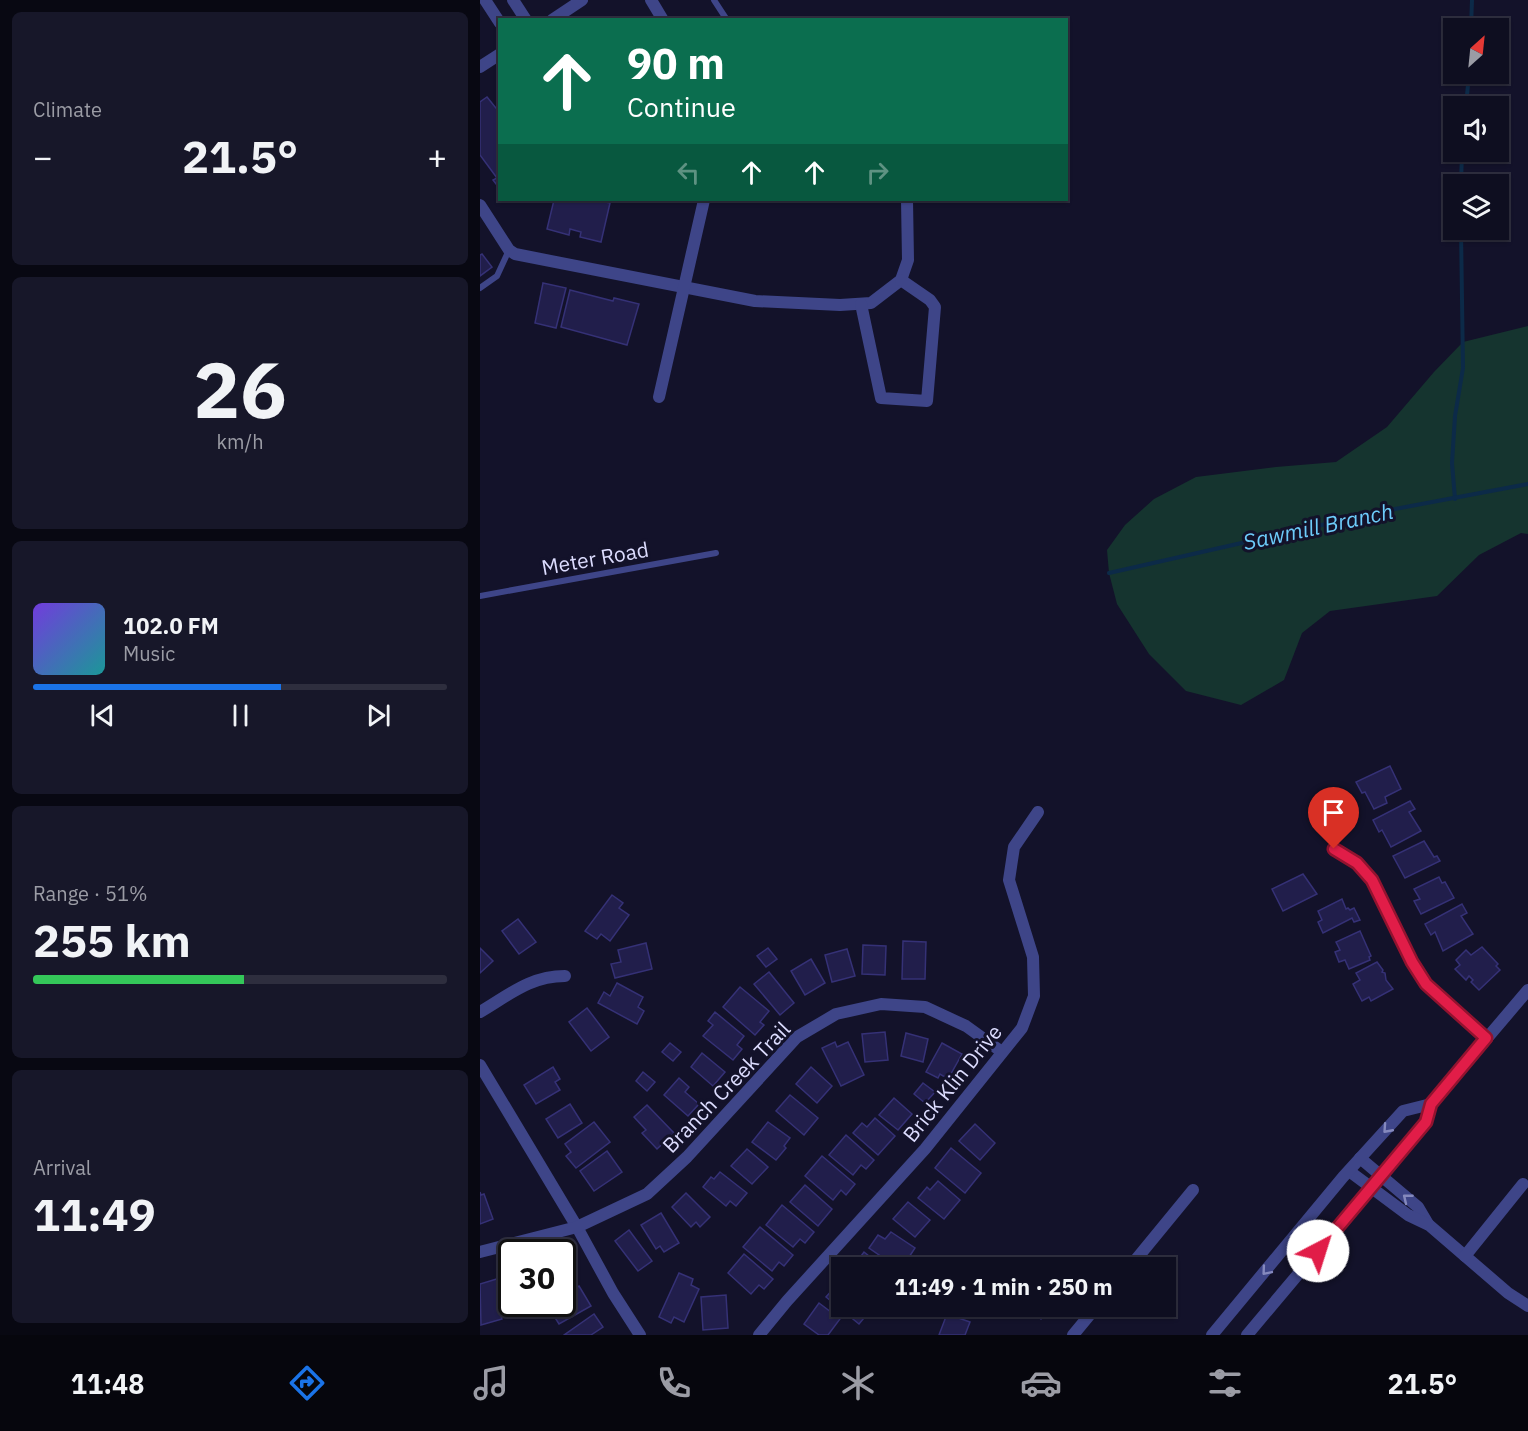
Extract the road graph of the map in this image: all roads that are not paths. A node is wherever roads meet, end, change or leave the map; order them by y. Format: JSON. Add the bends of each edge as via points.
{"nodes":[{"id":1,"x":485,"y":0,"type":"edge"},
{"id":2,"x":513,"y":0,"type":"edge"},
{"id":3,"x":582,"y":0,"type":"edge"},
{"id":4,"x":651,"y":0,"type":"edge"},
{"id":5,"x":714,"y":0,"type":"edge"},
{"id":6,"x":525,"y":18,"type":"edge"},
{"id":7,"x":555,"y":18,"type":"edge"},
{"id":8,"x":662,"y":18,"type":"edge"},
{"id":9,"x":726,"y":18,"type":"edge"},
{"id":10,"x":498,"y":20,"type":"edge"},
{"id":11,"x":498,"y":55,"type":"edge"},
{"id":12,"x":480,"y":67,"type":"edge"},
{"id":13,"x":704,"y":201,"type":"edge"},
{"id":14,"x":907,"y":201,"type":"edge"},
{"id":15,"x":480,"y":205,"type":"edge"},
{"id":16,"x":509,"y":250,"type":"junction"},
{"id":17,"x":901,"y":280,"type":"junction"},
{"id":18,"x":684,"y":287,"type":"junction"},
{"id":19,"x":480,"y":288,"type":"edge"},
{"id":20,"x":861,"y":304,"type":"junction"},
{"id":21,"x":659,"y":397,"type":"dead end"},
{"id":22,"x":716,"y":553,"type":"dead end"},
{"id":23,"x":480,"y":596,"type":"edge"},
{"id":24,"x":1038,"y":812,"type":"dead end"},
{"id":25,"x":1334,"y":849,"type":"dead end"},
{"id":26,"x":566,"y":976,"type":"dead end"},
{"id":27,"x":1528,"y":990,"type":"edge"},
{"id":28,"x":480,"y":1012,"type":"edge"},
{"id":29,"x":1486,"y":1038,"type":"junction"},
{"id":30,"x":1002,"y":1052,"type":"junction"},
{"id":31,"x":480,"y":1065,"type":"edge"},
{"id":32,"x":1431,"y":1104,"type":"junction"},
{"id":33,"x":1360,"y":1158,"type":"junction"},
{"id":34,"x":1348,"y":1171,"type":"junction"},
{"id":35,"x":1381,"y":1176,"type":"junction"},
{"id":36,"x":1524,"y":1184,"type":"dead end"},
{"id":37,"x":1370,"y":1189,"type":"junction"},
{"id":38,"x":1193,"y":1190,"type":"dead end"},
{"id":39,"x":1429,"y":1225,"type":"junction"},
{"id":40,"x":577,"y":1227,"type":"junction"},
{"id":41,"x":480,"y":1252,"type":"edge"},
{"id":42,"x":1465,"y":1256,"type":"junction"},
{"id":43,"x":1138,"y":1257,"type":"edge"},
{"id":44,"x":1528,"y":1306,"type":"edge"},
{"id":45,"x":1088,"y":1317,"type":"edge"},
{"id":46,"x":640,"y":1335,"type":"edge"},
{"id":47,"x":759,"y":1335,"type":"edge"},
{"id":48,"x":1073,"y":1335,"type":"edge"},
{"id":49,"x":1212,"y":1335,"type":"edge"},
{"id":50,"x":1247,"y":1335,"type":"edge"}],
"edges":[{"from":1,"to":10,"type":"street"},
{"from":2,"to":6,"type":"street"},
{"from":3,"to":7,"type":"street"},
{"from":4,"to":8,"type":"street"},
{"from":5,"to":9,"type":"lane"},
{"from":11,"to":12,"type":"street"},
{"from":13,"to":18,"type":"street"},
{"from":14,"to":17,"type":"street","via":[[908,260]]},
{"from":15,"to":16,"type":"street"},
{"from":16,"to":18,"type":"street"},
{"from":16,"to":19,"type":"lane","via":[[497,276]]},
{"from":17,"to":20,"type":"street","via":[[871,303]]},
{"from":17,"to":20,"type":"street","via":[[935,307],[927,401],[881,398]]},
{"from":18,"to":20,"type":"street","via":[[755,301]]},
{"from":18,"to":21,"type":"street"},
{"from":22,"to":23,"type":"lane","name":"Meter Road"},
{"from":24,"to":30,"type":"street","name":"Brick Klin Drive","via":[[1014,847],[1009,880],[1034,957],[1034,996],[1022,1028]]},
{"from":25,"to":29,"type":"street","via":[[1357,863],[1372,880],[1426,984]]},
{"from":26,"to":28,"type":"street","via":[[534,980]]},
{"from":27,"to":29,"type":"street"},
{"from":29,"to":32,"type":"street"},
{"from":30,"to":40,"type":"street","name":"Branch Creek Trail","via":[[966,1026],[925,1007],[881,1004],[836,1014],[797,1037],[687,1157],[647,1194]]},
{"from":30,"to":47,"type":"street","name":"Brick Klin Drive","via":[[925,1149]]},
{"from":31,"to":40,"type":"street"},
{"from":32,"to":33,"type":"street","one_way":true,"via":[[1403,1111]]},
{"from":32,"to":35,"type":"street","via":[[1426,1122]]},
{"from":33,"to":34,"type":"street"},
{"from":33,"to":35,"type":"street"},
{"from":34,"to":37,"type":"street"},
{"from":34,"to":49,"type":"street","one_way":true},
{"from":35,"to":37,"type":"street"},
{"from":39,"to":35,"type":"street","one_way":true,"via":[[1418,1207]]},
{"from":36,"to":42,"type":"street"},
{"from":37,"to":39,"type":"street"},
{"from":37,"to":50,"type":"street"},
{"from":38,"to":43,"type":"street"},
{"from":39,"to":42,"type":"street"},
{"from":40,"to":41,"type":"street","name":"Branch Creek Trail"},
{"from":40,"to":46,"type":"street"},
{"from":42,"to":44,"type":"street"},
{"from":45,"to":48,"type":"street"}]}
